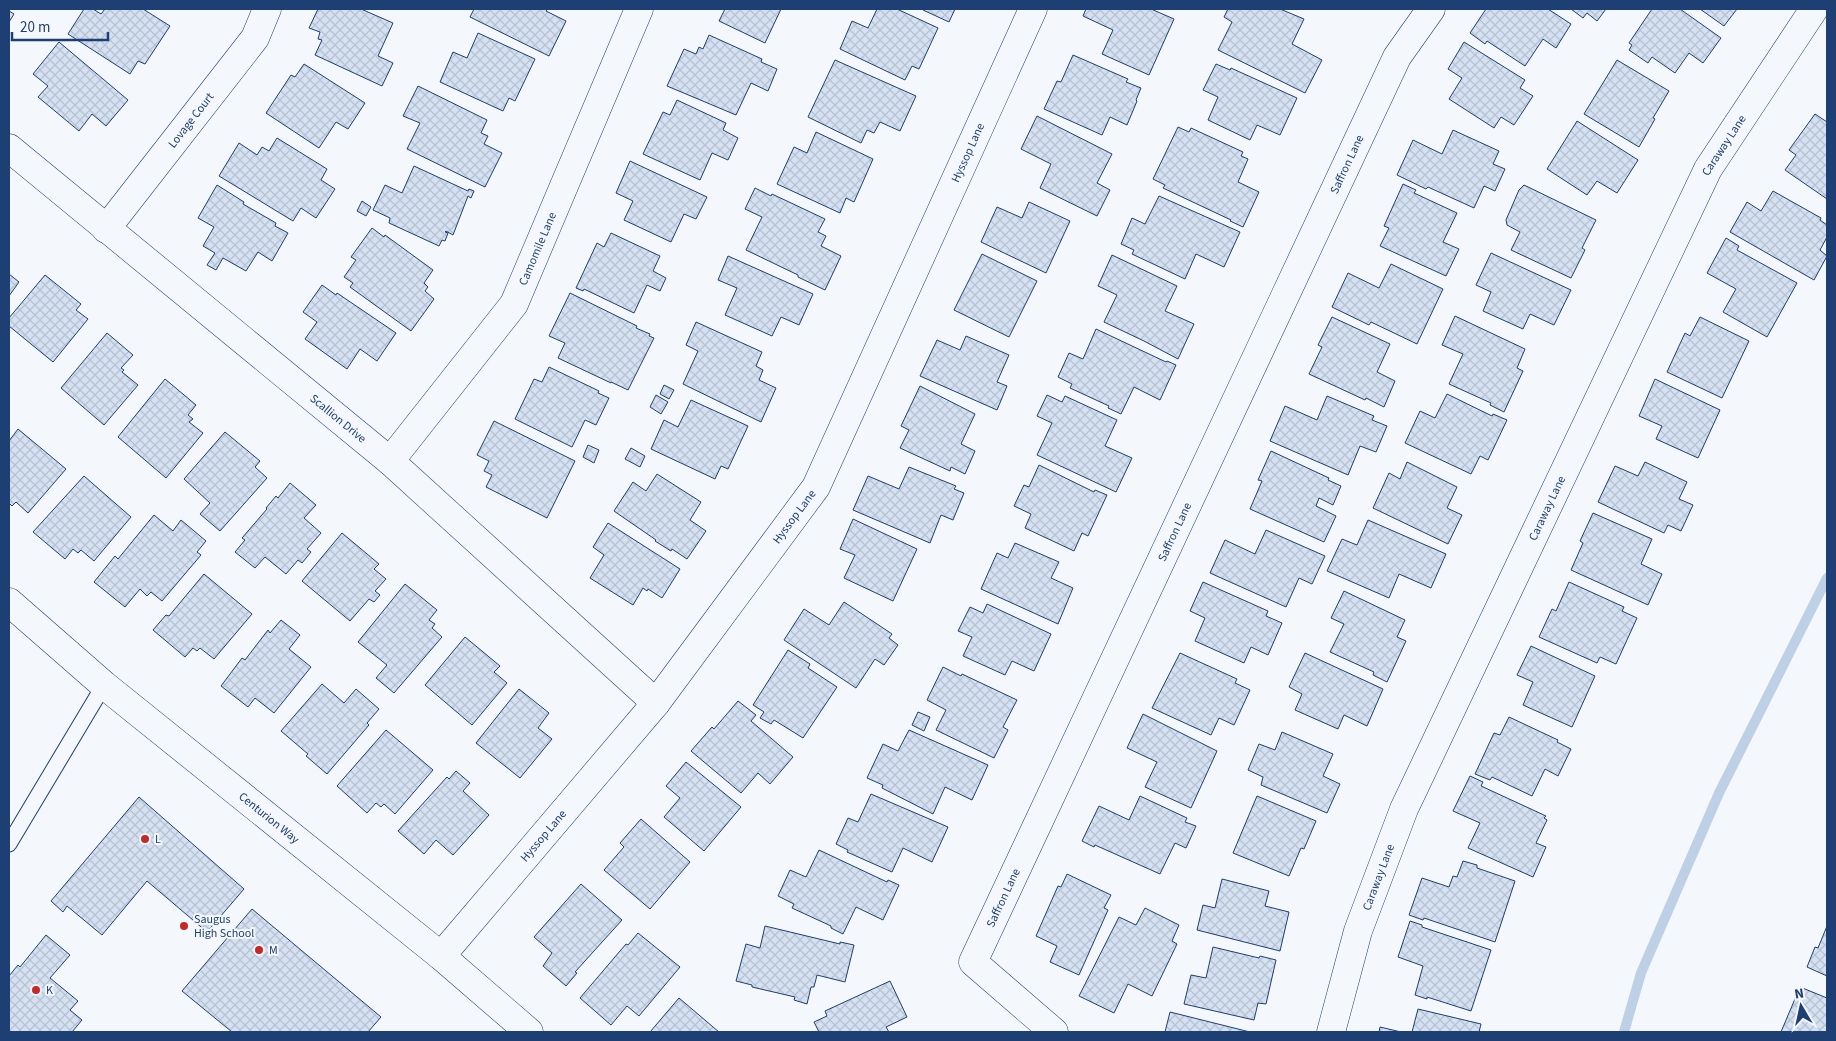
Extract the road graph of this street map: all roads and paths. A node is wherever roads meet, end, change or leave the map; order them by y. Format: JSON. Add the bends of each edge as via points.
{"nodes":[{"id":1,"x":266,"y":9,"type":"edge"},
{"id":2,"x":639,"y":9,"type":"edge"},
{"id":3,"x":1033,"y":9,"type":"edge"},
{"id":4,"x":1431,"y":9,"type":"edge"},
{"id":5,"x":1814,"y":9,"type":"edge"},
{"id":6,"x":9,"y":148,"type":"edge"},
{"id":7,"x":106,"y":229,"type":"junction"},
{"id":8,"x":390,"y":461,"type":"junction"},
{"id":9,"x":9,"y":602,"type":"edge"},
{"id":10,"x":104,"y":685,"type":"junction"},
{"id":11,"x":656,"y":702,"type":"junction"},
{"id":12,"x":9,"y":844,"type":"edge"},
{"id":13,"x":441,"y":956,"type":"junction"},
{"id":14,"x":530,"y":1032,"type":"edge"},
{"id":15,"x":1054,"y":1032,"type":"edge"},
{"id":16,"x":1331,"y":1032,"type":"edge"}],
"edges":[{"from":1,"to":7,"type":"street","name":"Lovage Court","via":[[255,38]]},
{"from":2,"to":8,"type":"street","name":"Camomile Lane","via":[[514,304]]},
{"from":3,"to":11,"type":"street","name":"Hyssop Lane","via":[[816,487]]},
{"from":4,"to":15,"type":"street","name":"Saffron Lane","via":[[1397,57],[973,962]]},
{"from":5,"to":16,"type":"street","name":"Caraway Lane","via":[[1708,169],[1404,809],[1358,931]]},
{"from":6,"to":7,"type":"street","name":"Scallion Drive"},
{"from":7,"to":8,"type":"street","name":"Scallion Drive"},
{"from":8,"to":11,"type":"street","name":"Scallion Drive"},
{"from":9,"to":10,"type":"street","name":"Centurion Way"},
{"from":10,"to":12,"type":"lane"},
{"from":10,"to":13,"type":"street","name":"Centurion Way"},
{"from":11,"to":13,"type":"street","name":"Hyssop Lane"},
{"from":13,"to":14,"type":"street","name":"Centurion Way"}]}
